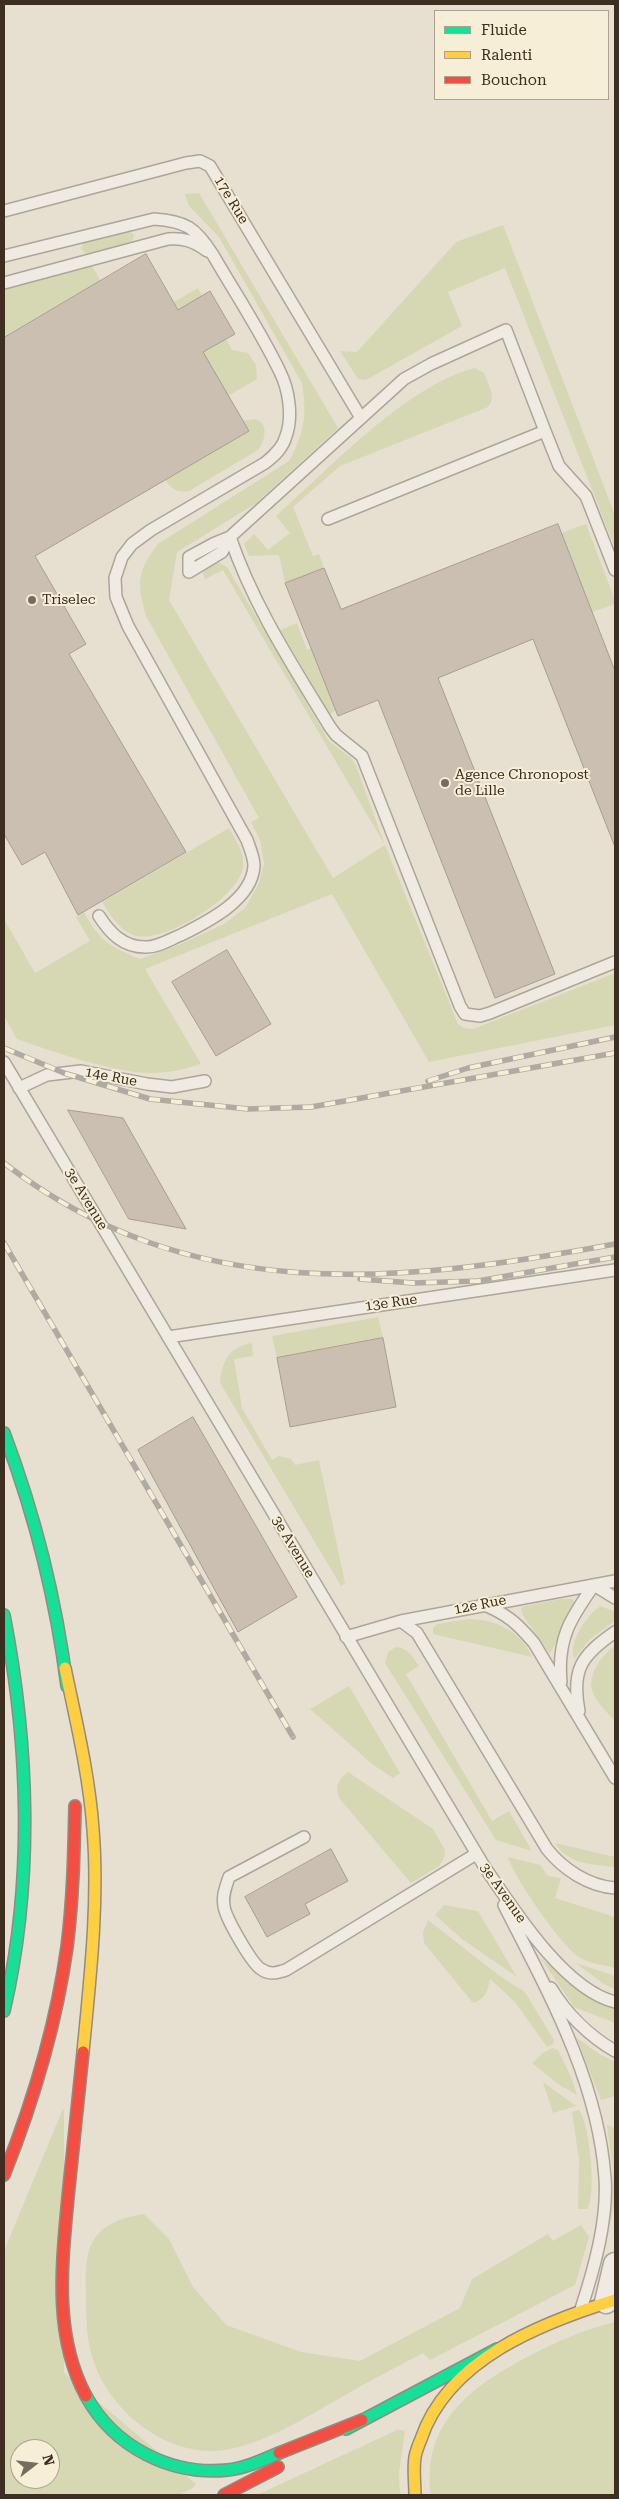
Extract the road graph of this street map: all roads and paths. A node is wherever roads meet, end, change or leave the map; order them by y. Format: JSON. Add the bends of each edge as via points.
{"nodes":[{"id":1,"x":4,"y":210,"type":"edge"},
{"id":2,"x":213,"y":255,"type":"junction"},
{"id":3,"x":4,"y":256,"type":"edge"},
{"id":4,"x":4,"y":283,"type":"edge"},
{"id":5,"x":361,"y":418,"type":"junction"},
{"id":6,"x":545,"y":432,"type":"junction"},
{"id":7,"x":328,"y":519,"type":"dead end"},
{"id":8,"x":615,"y":570,"type":"edge"},
{"id":9,"x":99,"y":916,"type":"dead end"},
{"id":10,"x":615,"y":962,"type":"edge"},
{"id":11,"x":4,"y":1062,"type":"edge"},
{"id":12,"x":206,"y":1081,"type":"dead end"},
{"id":13,"x":19,"y":1088,"type":"junction"},
{"id":14,"x":615,"y":1270,"type":"edge"},
{"id":15,"x":168,"y":1337,"type":"junction"},
{"id":16,"x":4,"y":1433,"type":"edge"},
{"id":17,"x":615,"y":1581,"type":"edge"},
{"id":18,"x":594,"y":1585,"type":"junction"},
{"id":19,"x":615,"y":1598,"type":"edge"},
{"id":20,"x":482,"y":1604,"type":"junction"},
{"id":21,"x":4,"y":1614,"type":"edge"},
{"id":22,"x":401,"y":1621,"type":"junction"},
{"id":23,"x":615,"y":1632,"type":"edge"},
{"id":24,"x":346,"y":1637,"type":"junction"},
{"id":25,"x":65,"y":1668,"type":"junction"},
{"id":26,"x":561,"y":1685,"type":"junction"},
{"id":27,"x":581,"y":1720,"type":"junction"},
{"id":28,"x":74,"y":1774,"type":"dead end"},
{"id":29,"x":615,"y":1778,"type":"edge"},
{"id":30,"x":75,"y":1793,"type":"dead end"},
{"id":31,"x":304,"y":1837,"type":"dead end"},
{"id":32,"x":476,"y":1854,"type":"junction"},
{"id":33,"x":484,"y":1866,"type":"junction"},
{"id":34,"x":615,"y":1888,"type":"edge"},
{"id":35,"x":526,"y":1948,"type":"junction"},
{"id":36,"x":615,"y":2002,"type":"edge"},
{"id":37,"x":4,"y":2011,"type":"edge"},
{"id":38,"x":615,"y":2051,"type":"edge"},
{"id":39,"x":4,"y":2175,"type":"edge"},
{"id":40,"x":615,"y":2264,"type":"edge"},
{"id":41,"x":611,"y":2301,"type":"edge"},
{"id":42,"x":581,"y":2310,"type":"junction"},
{"id":43,"x":497,"y":2349,"type":"junction"},
{"id":44,"x":362,"y":2420,"type":"junction"},
{"id":45,"x":224,"y":2495,"type":"edge"},
{"id":46,"x":415,"y":2495,"type":"edge"}],
"edges":[{"from":1,"to":5,"type":"lane","name":"17e Rue","via":[[186,163],[200,161],[210,166]]},
{"from":2,"to":3,"type":"lane","via":[[191,227],[175,220],[154,219]]},
{"from":2,"to":4,"type":"lane","via":[[196,242],[168,239]]},
{"from":2,"to":9,"type":"lane","via":[[281,373],[288,396],[286,436],[278,451],[265,463],[132,544],[122,557],[115,578],[116,597],[128,626],[247,840],[254,867],[239,897],[223,912],[146,948],[114,937]]},
{"from":5,"to":6,"type":"lane","via":[[404,379],[506,330]]},
{"from":5,"to":10,"type":"lane","via":[[230,537],[239,564],[275,635],[330,727],[362,756],[465,1014],[480,1016],[490,1013]]},
{"from":6,"to":7,"type":"lane"},
{"from":6,"to":8,"type":"lane","via":[[559,466],[586,496]]},
{"from":11,"to":13,"type":"lane","name":"3e Avenue"},
{"from":12,"to":13,"type":"lane","name":"14e Rue","via":[[172,1087],[82,1070],[47,1075]]},
{"from":13,"to":15,"type":"lane","name":"3e Avenue"},
{"from":14,"to":15,"type":"lane","name":"13e Rue"},
{"from":15,"to":24,"type":"lane","name":"3e Avenue"},
{"from":16,"to":25,"type":"main road","via":[[34,1523]]},
{"from":17,"to":18,"type":"lane","name":"12e Rue"},
{"from":18,"to":19,"type":"lane"},
{"from":18,"to":20,"type":"lane","name":"12e Rue"},
{"from":18,"to":26,"type":"lane","via":[[567,1626],[561,1646]]},
{"from":20,"to":22,"type":"lane","name":"12e Rue"},
{"from":20,"to":26,"type":"lane","via":[[505,1614],[519,1625]]},
{"from":21,"to":37,"type":"main road","via":[[16,1677],[25,1785],[20,1898]]},
{"from":22,"to":24,"type":"lane","name":"12e Rue"},
{"from":22,"to":34,"type":"lane","via":[[417,1633],[547,1849],[560,1864],[581,1878]]},
{"from":23,"to":27,"type":"lane","via":[[599,1643],[579,1667],[576,1687]]},
{"from":24,"to":32,"type":"lane","name":"3e Avenue"},
{"from":25,"to":28,"type":"main road"},
{"from":25,"to":44,"type":"main road","via":[[88,1788],[94,1872],[84,2040],[63,2264],[64,2326],[79,2381],[107,2424],[127,2444],[152,2459],[178,2468],[230,2470]]},
{"from":26,"to":27,"type":"lane"},
{"from":27,"to":29,"type":"lane"},
{"from":30,"to":39,"type":"main road","via":[[74,1861],[64,1966],[40,2068]]},
{"from":31,"to":32,"type":"lane","via":[[230,1876],[223,1894],[224,1908],[250,1958],[261,1970],[274,1974],[286,1970]]},
{"from":32,"to":33,"type":"lane","name":"3e Avenue"},
{"from":33,"to":35,"type":"lane"},
{"from":33,"to":36,"type":"lane","name":"3e Avenue","via":[[525,1925],[557,1963],[587,1988]]},
{"from":35,"to":38,"type":"lane","via":[[574,2018]]},
{"from":35,"to":42,"type":"lane","via":[[583,2070],[595,2110],[605,2179],[600,2239]]},
{"from":40,"to":41,"type":"street"},
{"from":41,"to":42,"type":"main road"},
{"from":42,"to":43,"type":"main road","via":[[543,2324]]},
{"from":43,"to":44,"type":"main road"},
{"from":43,"to":46,"type":"main road","via":[[448,2390],[429,2418],[416,2451]]},
{"from":44,"to":45,"type":"main road"}]}
